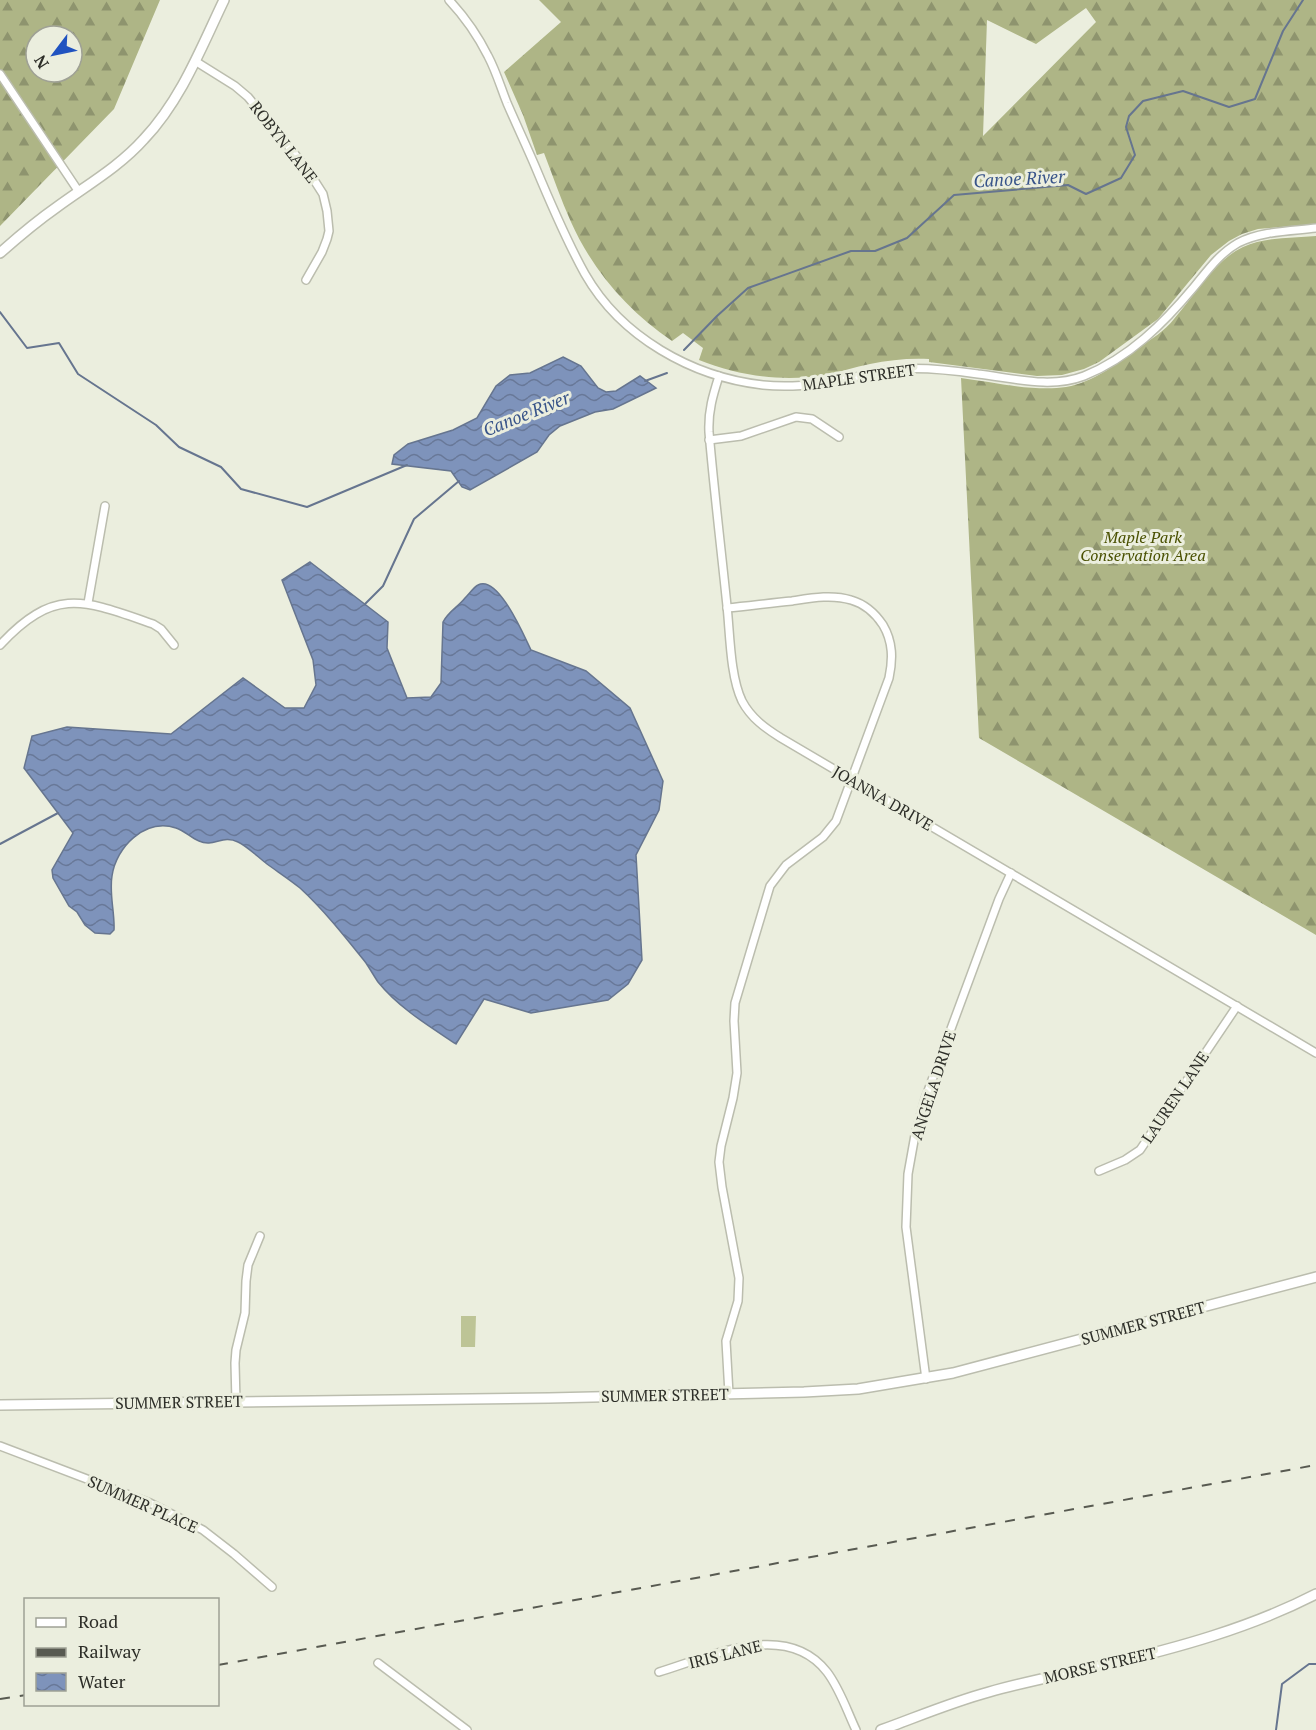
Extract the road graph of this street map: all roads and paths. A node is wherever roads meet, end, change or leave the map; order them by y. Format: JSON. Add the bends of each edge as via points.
{"nodes":[{"id":1,"x":224,"y":0,"type":"edge"},
{"id":2,"x":448,"y":0,"type":"edge"},
{"id":3,"x":195,"y":61,"type":"junction"},
{"id":4,"x":0,"y":75,"type":"edge"},
{"id":5,"x":79,"y":192,"type":"junction"},
{"id":6,"x":1316,"y":228,"type":"edge"},
{"id":7,"x":0,"y":253,"type":"edge"},
{"id":8,"x":306,"y":280,"type":"dead end"},
{"id":9,"x":719,"y":376,"type":"junction"},
{"id":10,"x":839,"y":437,"type":"dead end"},
{"id":11,"x":710,"y":440,"type":"junction"},
{"id":12,"x":105,"y":506,"type":"dead end"},
{"id":13,"x":88,"y":603,"type":"junction"},
{"id":14,"x":728,"y":608,"type":"junction"},
{"id":15,"x":0,"y":645,"type":"edge"},
{"id":16,"x":174,"y":645,"type":"dead end"},
{"id":17,"x":851,"y":779,"type":"junction"},
{"id":18,"x":1011,"y":873,"type":"junction"},
{"id":19,"x":1237,"y":1006,"type":"junction"},
{"id":20,"x":1316,"y":1053,"type":"edge"},
{"id":21,"x":1099,"y":1171,"type":"dead end"},
{"id":22,"x":260,"y":1236,"type":"dead end"},
{"id":23,"x":1316,"y":1277,"type":"edge"},
{"id":24,"x":926,"y":1379,"type":"junction"},
{"id":25,"x":729,"y":1394,"type":"junction"},
{"id":26,"x":236,"y":1402,"type":"junction"},
{"id":27,"x":0,"y":1405,"type":"edge"},
{"id":28,"x":0,"y":1446,"type":"edge"},
{"id":29,"x":272,"y":1587,"type":"dead end"},
{"id":30,"x":1316,"y":1594,"type":"edge"},
{"id":31,"x":378,"y":1663,"type":"dead end"},
{"id":32,"x":658,"y":1672,"type":"dead end"},
{"id":33,"x":466,"y":1730,"type":"edge"},
{"id":34,"x":856,"y":1730,"type":"edge"},
{"id":35,"x":881,"y":1730,"type":"edge"}],
"edges":[{"from":1,"to":3,"type":"main road"},
{"from":2,"to":9,"type":"street","name":"MAPLE STREET","via":[[489,57],[561,226],[599,294],[635,332],[693,367]]},
{"from":3,"to":5,"type":"main road","via":[[177,95],[145,139]]},
{"from":3,"to":8,"type":"street","name":"ROBYN LANE","via":[[248,97],[308,169],[323,194],[329,231]]},
{"from":4,"to":5,"type":"street"},
{"from":5,"to":7,"type":"main road"},
{"from":6,"to":9,"type":"street","name":"MAPLE STREET","via":[[1273,233],[1232,247],[1210,266],[1151,334],[1110,362],[1077,378],[1041,383],[950,370],[904,369],[789,386]]},
{"from":9,"to":11,"type":"street","name":"JOANNA DRIVE","via":[[708,416]]},
{"from":10,"to":11,"type":"street","via":[[812,419],[796,417],[741,436]]},
{"from":11,"to":14,"type":"street","name":"JOANNA DRIVE"},
{"from":12,"to":13,"type":"street"},
{"from":13,"to":15,"type":"street","via":[[42,610]]},
{"from":13,"to":16,"type":"street","via":[[153,624]]},
{"from":14,"to":17,"type":"street","name":"JOANNA DRIVE","via":[[736,683],[749,712],[765,728]]},
{"from":14,"to":17,"type":"street","via":[[845,598],[862,604],[880,621],[891,647],[892,663]]},
{"from":17,"to":18,"type":"street","name":"JOANNA DRIVE"},
{"from":17,"to":25,"type":"street","via":[[830,829],[786,865],[770,886],[736,998],[737,1073],[719,1162],[740,1278],[738,1301],[726,1341]]},
{"from":18,"to":19,"type":"street","name":"JOANNA DRIVE"},
{"from":18,"to":24,"type":"street","name":"ANGELA DRIVE","via":[[926,1100],[911,1154],[906,1227]]},
{"from":19,"to":20,"type":"street","name":"JOANNA DRIVE"},
{"from":19,"to":21,"type":"street","name":"LAUREN LANE","via":[[1140,1150]]},
{"from":22,"to":26,"type":"street","via":[[248,1265],[245,1313],[236,1350]]},
{"from":23,"to":24,"type":"main road","name":"SUMMER STREET"},
{"from":24,"to":25,"type":"main road","name":"SUMMER STREET","via":[[840,1390]]},
{"from":25,"to":26,"type":"main road","name":"SUMMER STREET"},
{"from":26,"to":27,"type":"main road","name":"SUMMER STREET"},
{"from":28,"to":29,"type":"street","name":"SUMMER PLACE","via":[[150,1503],[203,1530]]},
{"from":30,"to":35,"type":"main road","name":"MORSE STREET","via":[[1282,1611],[1211,1636],[988,1692]]},
{"from":31,"to":33,"type":"street"},
{"from":32,"to":34,"type":"street","name":"IRIS LANE","via":[[745,1647],[791,1647],[828,1673]]}]}
